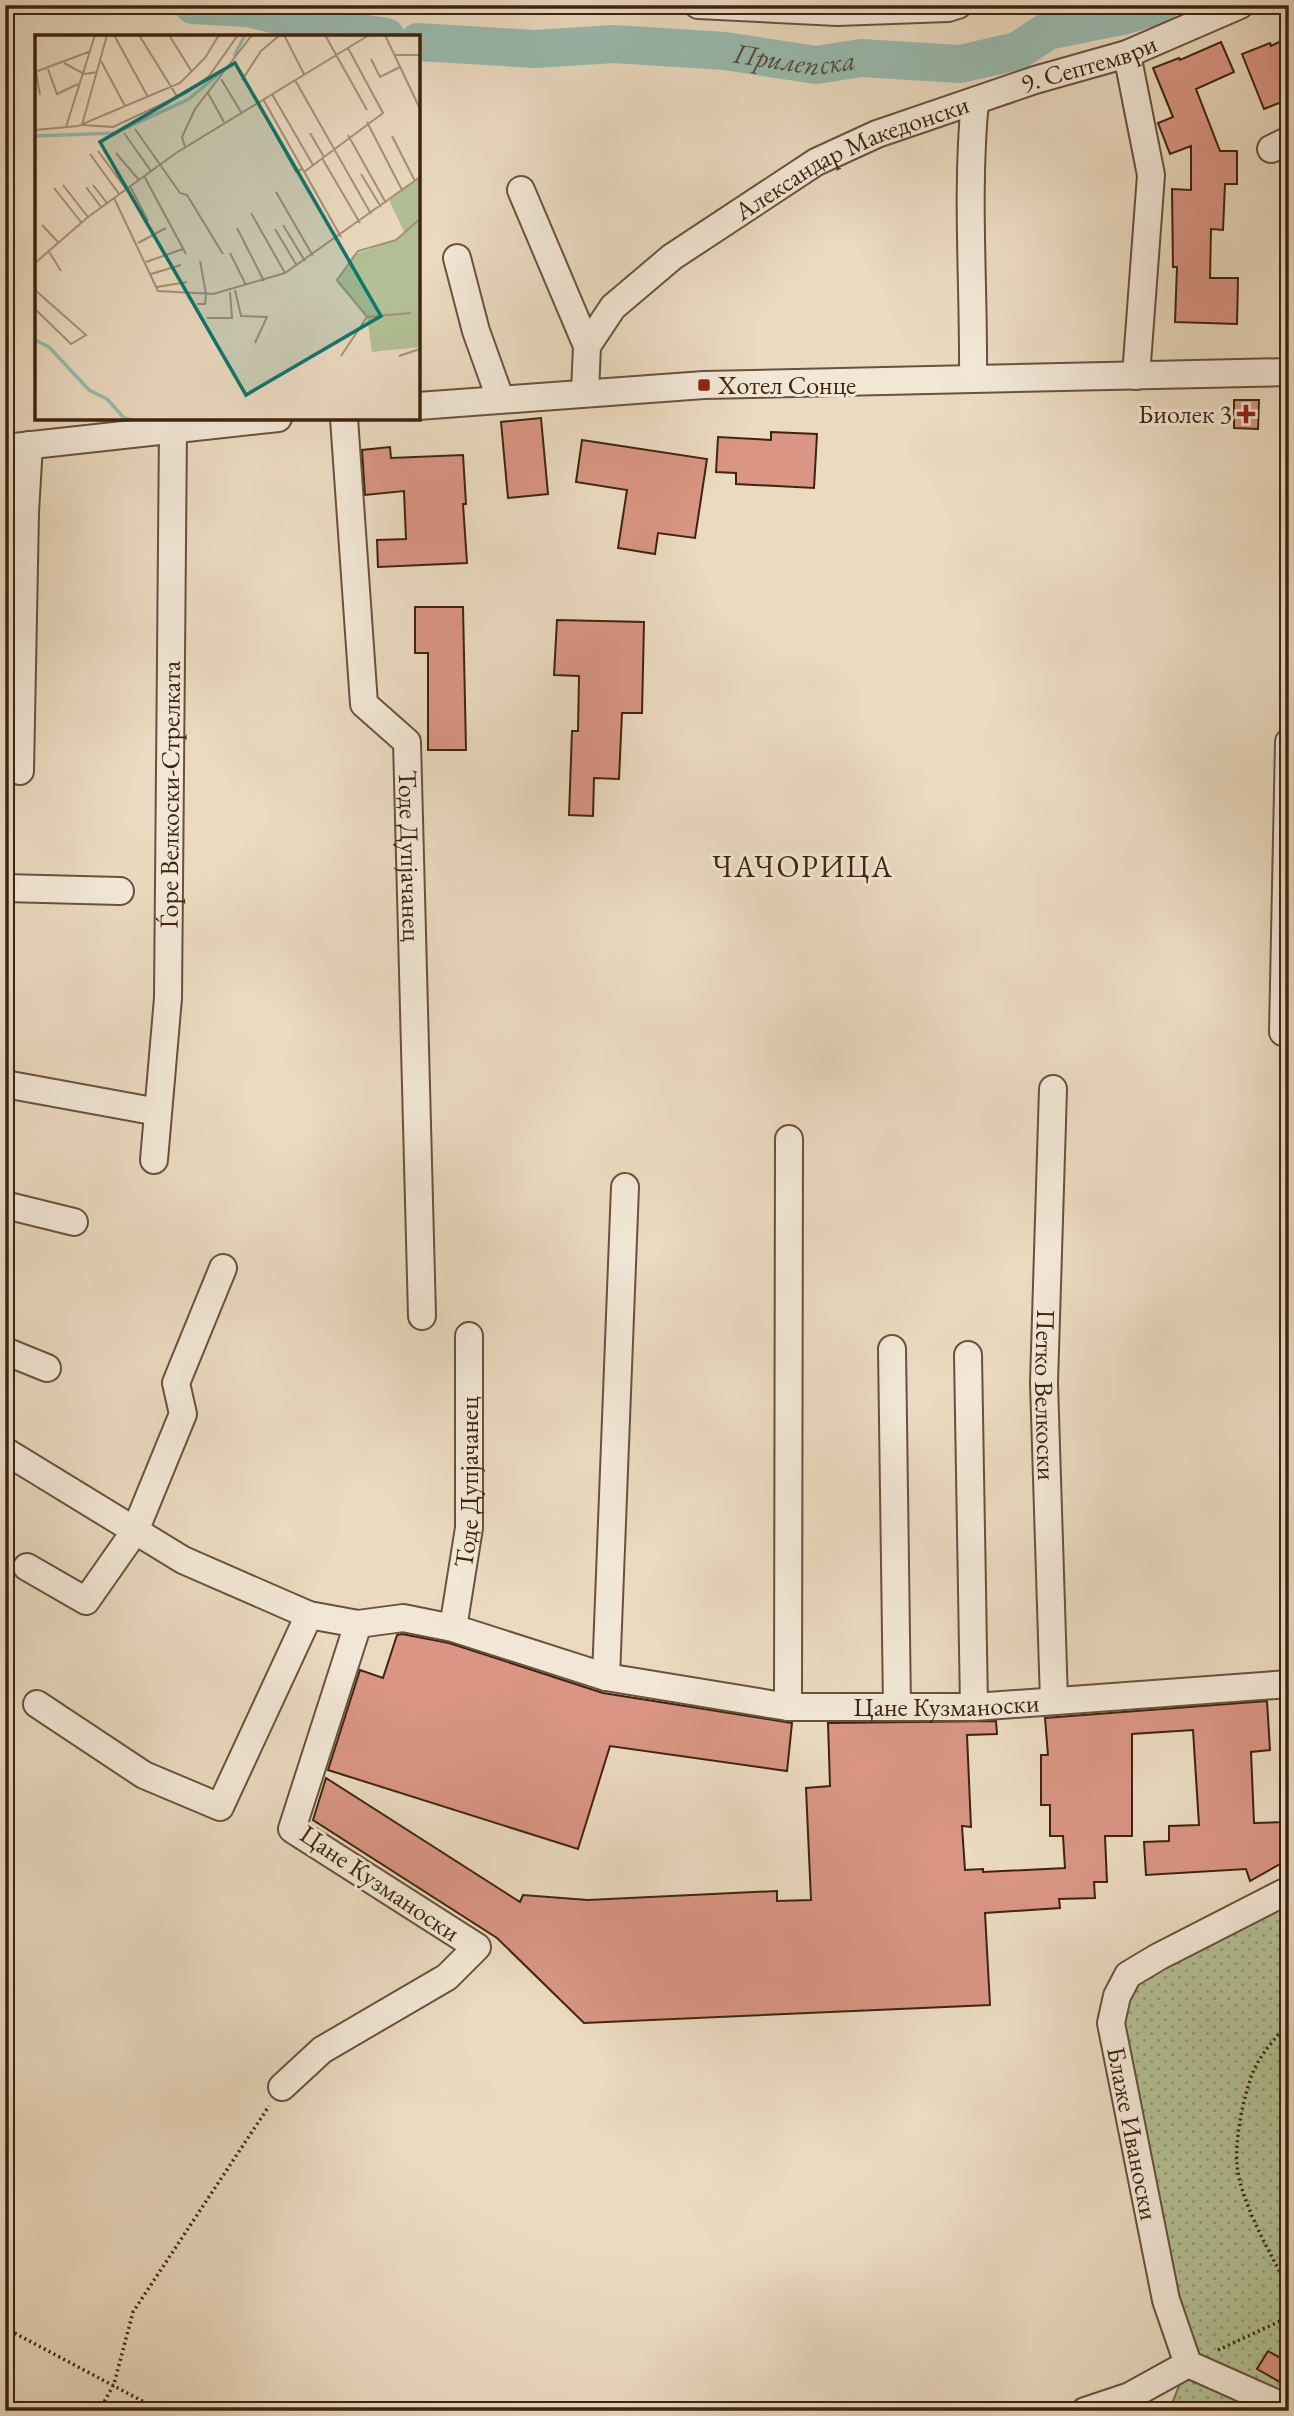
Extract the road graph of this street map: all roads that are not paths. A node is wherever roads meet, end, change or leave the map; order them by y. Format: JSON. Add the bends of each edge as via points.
{"nodes":[{"id":1,"x":698,"y":5,"type":"edge"},
{"id":2,"x":958,"y":5,"type":"edge"},
{"id":3,"x":1240,"y":5,"type":"edge"},
{"id":4,"x":739,"y":7,"type":"edge"},
{"id":5,"x":1127,"y":54,"type":"junction"},
{"id":6,"x":975,"y":101,"type":"junction"},
{"id":7,"x":521,"y":190,"type":"dead end"},
{"id":8,"x":457,"y":258,"type":"dead end"},
{"id":9,"x":587,"y":346,"type":"junction"},
{"id":10,"x":1289,"y":372,"type":"edge"},
{"id":11,"x":1136,"y":376,"type":"junction"},
{"id":12,"x":973,"y":378,"type":"junction"},
{"id":13,"x":585,"y":393,"type":"junction"},
{"id":14,"x":500,"y":398,"type":"junction"},
{"id":15,"x":420,"y":406,"type":"edge"},
{"id":16,"x":245,"y":420,"type":"edge"},
{"id":17,"x":344,"y":420,"type":"edge"},
{"id":18,"x":120,"y":426,"type":"edge"},
{"id":19,"x":173,"y":429,"type":"junction"},
{"id":20,"x":17,"y":447,"type":"edge"},
{"id":21,"x":13,"y":713,"type":"edge"},
{"id":22,"x":1289,"y":742,"type":"edge"},
{"id":23,"x":20,"y":771,"type":"dead end"},
{"id":24,"x":5,"y":888,"type":"edge"},
{"id":25,"x":120,"y":891,"type":"dead end"},
{"id":26,"x":1289,"y":1032,"type":"edge"},
{"id":27,"x":5,"y":1084,"type":"edge"},
{"id":28,"x":1053,"y":1089,"type":"dead end"},
{"id":29,"x":158,"y":1112,"type":"junction"},
{"id":30,"x":789,"y":1139,"type":"dead end"},
{"id":31,"x":154,"y":1160,"type":"dead end"},
{"id":32,"x":625,"y":1187,"type":"dead end"},
{"id":33,"x":5,"y":1205,"type":"edge"},
{"id":34,"x":74,"y":1222,"type":"dead end"},
{"id":35,"x":223,"y":1268,"type":"dead end"},
{"id":36,"x":422,"y":1316,"type":"dead end"},
{"id":37,"x":469,"y":1336,"type":"dead end"},
{"id":38,"x":892,"y":1349,"type":"dead end"},
{"id":39,"x":5,"y":1351,"type":"edge"},
{"id":40,"x":968,"y":1355,"type":"dead end"},
{"id":41,"x":47,"y":1368,"type":"dead end"},
{"id":42,"x":5,"y":1451,"type":"edge"},
{"id":43,"x":135,"y":1531,"type":"junction"},
{"id":44,"x":27,"y":1567,"type":"dead end"},
{"id":45,"x":309,"y":1615,"type":"junction"},
{"id":46,"x":358,"y":1624,"type":"junction"},
{"id":47,"x":453,"y":1628,"type":"junction"},
{"id":48,"x":606,"y":1676,"type":"junction"},
{"id":49,"x":1289,"y":1684,"type":"edge"},
{"id":50,"x":1054,"y":1701,"type":"junction"},
{"id":51,"x":37,"y":1704,"type":"dead end"},
{"id":52,"x":897,"y":1706,"type":"junction"},
{"id":53,"x":788,"y":1707,"type":"junction"},
{"id":54,"x":974,"y":1707,"type":"junction"},
{"id":55,"x":1289,"y":1890,"type":"edge"},
{"id":56,"x":282,"y":2087,"type":"road end"},
{"id":57,"x":1188,"y":2364,"type":"junction"},
{"id":58,"x":1289,"y":2409,"type":"edge"},
{"id":59,"x":1084,"y":2411,"type":"edge"}],
"edges":[{"from":1,"to":4,"type":"street"},
{"from":2,"to":4,"type":"street","via":[[837,12]]},
{"from":3,"to":5,"type":"street","name":"9. Септември"},
{"from":5,"to":6,"type":"street","name":"9. Септември"},
{"from":5,"to":11,"type":"street","via":[[1151,175]]},
{"from":6,"to":9,"type":"street","name":"Александар Македонски","via":[[877,134],[816,162],[673,257],[613,307]]},
{"from":6,"to":12,"type":"street","name":"Александар Македонски","via":[[970,154]]},
{"from":7,"to":9,"type":"street"},
{"from":8,"to":14,"type":"street"},
{"from":9,"to":13,"type":"street"},
{"from":10,"to":11,"type":"street"},
{"from":11,"to":12,"type":"street"},
{"from":12,"to":13,"type":"street"},
{"from":13,"to":14,"type":"street"},
{"from":14,"to":15,"type":"street"},
{"from":16,"to":19,"type":"street"},
{"from":17,"to":36,"type":"street","name":"Тоде Дупјачанец","via":[[364,704],[407,742]]},
{"from":18,"to":19,"type":"street"},
{"from":18,"to":20,"type":"street"},
{"from":19,"to":29,"type":"street","name":"Ѓоре Велкоски-Стрелката","via":[[168,998]]},
{"from":20,"to":21,"type":"street","via":[[25,512]]},
{"from":21,"to":23,"type":"street"},
{"from":22,"to":26,"type":"street","via":[[1283,1032]]},
{"from":24,"to":25,"type":"street"},
{"from":27,"to":29,"type":"street"},
{"from":28,"to":50,"type":"street","name":"Петко Велкоски","via":[[1044,1383]]},
{"from":29,"to":31,"type":"street","name":"Ѓоре Велкоски-Стрелката"},
{"from":30,"to":53,"type":"street"},
{"from":32,"to":48,"type":"street"},
{"from":33,"to":34,"type":"street"},
{"from":35,"to":43,"type":"street","via":[[176,1383],[183,1414]]},
{"from":37,"to":47,"type":"street","name":"Тоде Дупјачанец","via":[[469,1528]]},
{"from":38,"to":52,"type":"street"},
{"from":39,"to":41,"type":"street"},
{"from":40,"to":54,"type":"street"},
{"from":42,"to":43,"type":"street","name":"Цане Кузманоски"},
{"from":43,"to":44,"type":"street","via":[[86,1601]]},
{"from":43,"to":45,"type":"street","name":"Цане Кузманоски","via":[[183,1560]]},
{"from":45,"to":46,"type":"street","name":"Цане Кузманоски"},
{"from":45,"to":51,"type":"street","via":[[220,1807],[144,1775]]},
{"from":46,"to":47,"type":"street","name":"Цане Кузманоски","via":[[403,1618]]},
{"from":46,"to":56,"type":"street","name":"Цане Кузманоски","via":[[292,1829],[477,1947],[447,1977],[322,2050]]},
{"from":47,"to":48,"type":"street","name":"Цане Кузманоски"},
{"from":48,"to":53,"type":"street","name":"Цане Кузманоски"},
{"from":49,"to":50,"type":"street","name":"Цане Кузманоски"},
{"from":50,"to":54,"type":"street","name":"Цане Кузманоски"},
{"from":52,"to":53,"type":"street","name":"Цане Кузманоски"},
{"from":52,"to":54,"type":"street","name":"Цане Кузманоски"},
{"from":55,"to":57,"type":"street","name":"Блаже Иваноски","via":[[1128,1975],[1111,2023],[1166,2300]]},
{"from":57,"to":58,"type":"street"},
{"from":57,"to":59,"type":"street","via":[[1130,2396]]}]}
